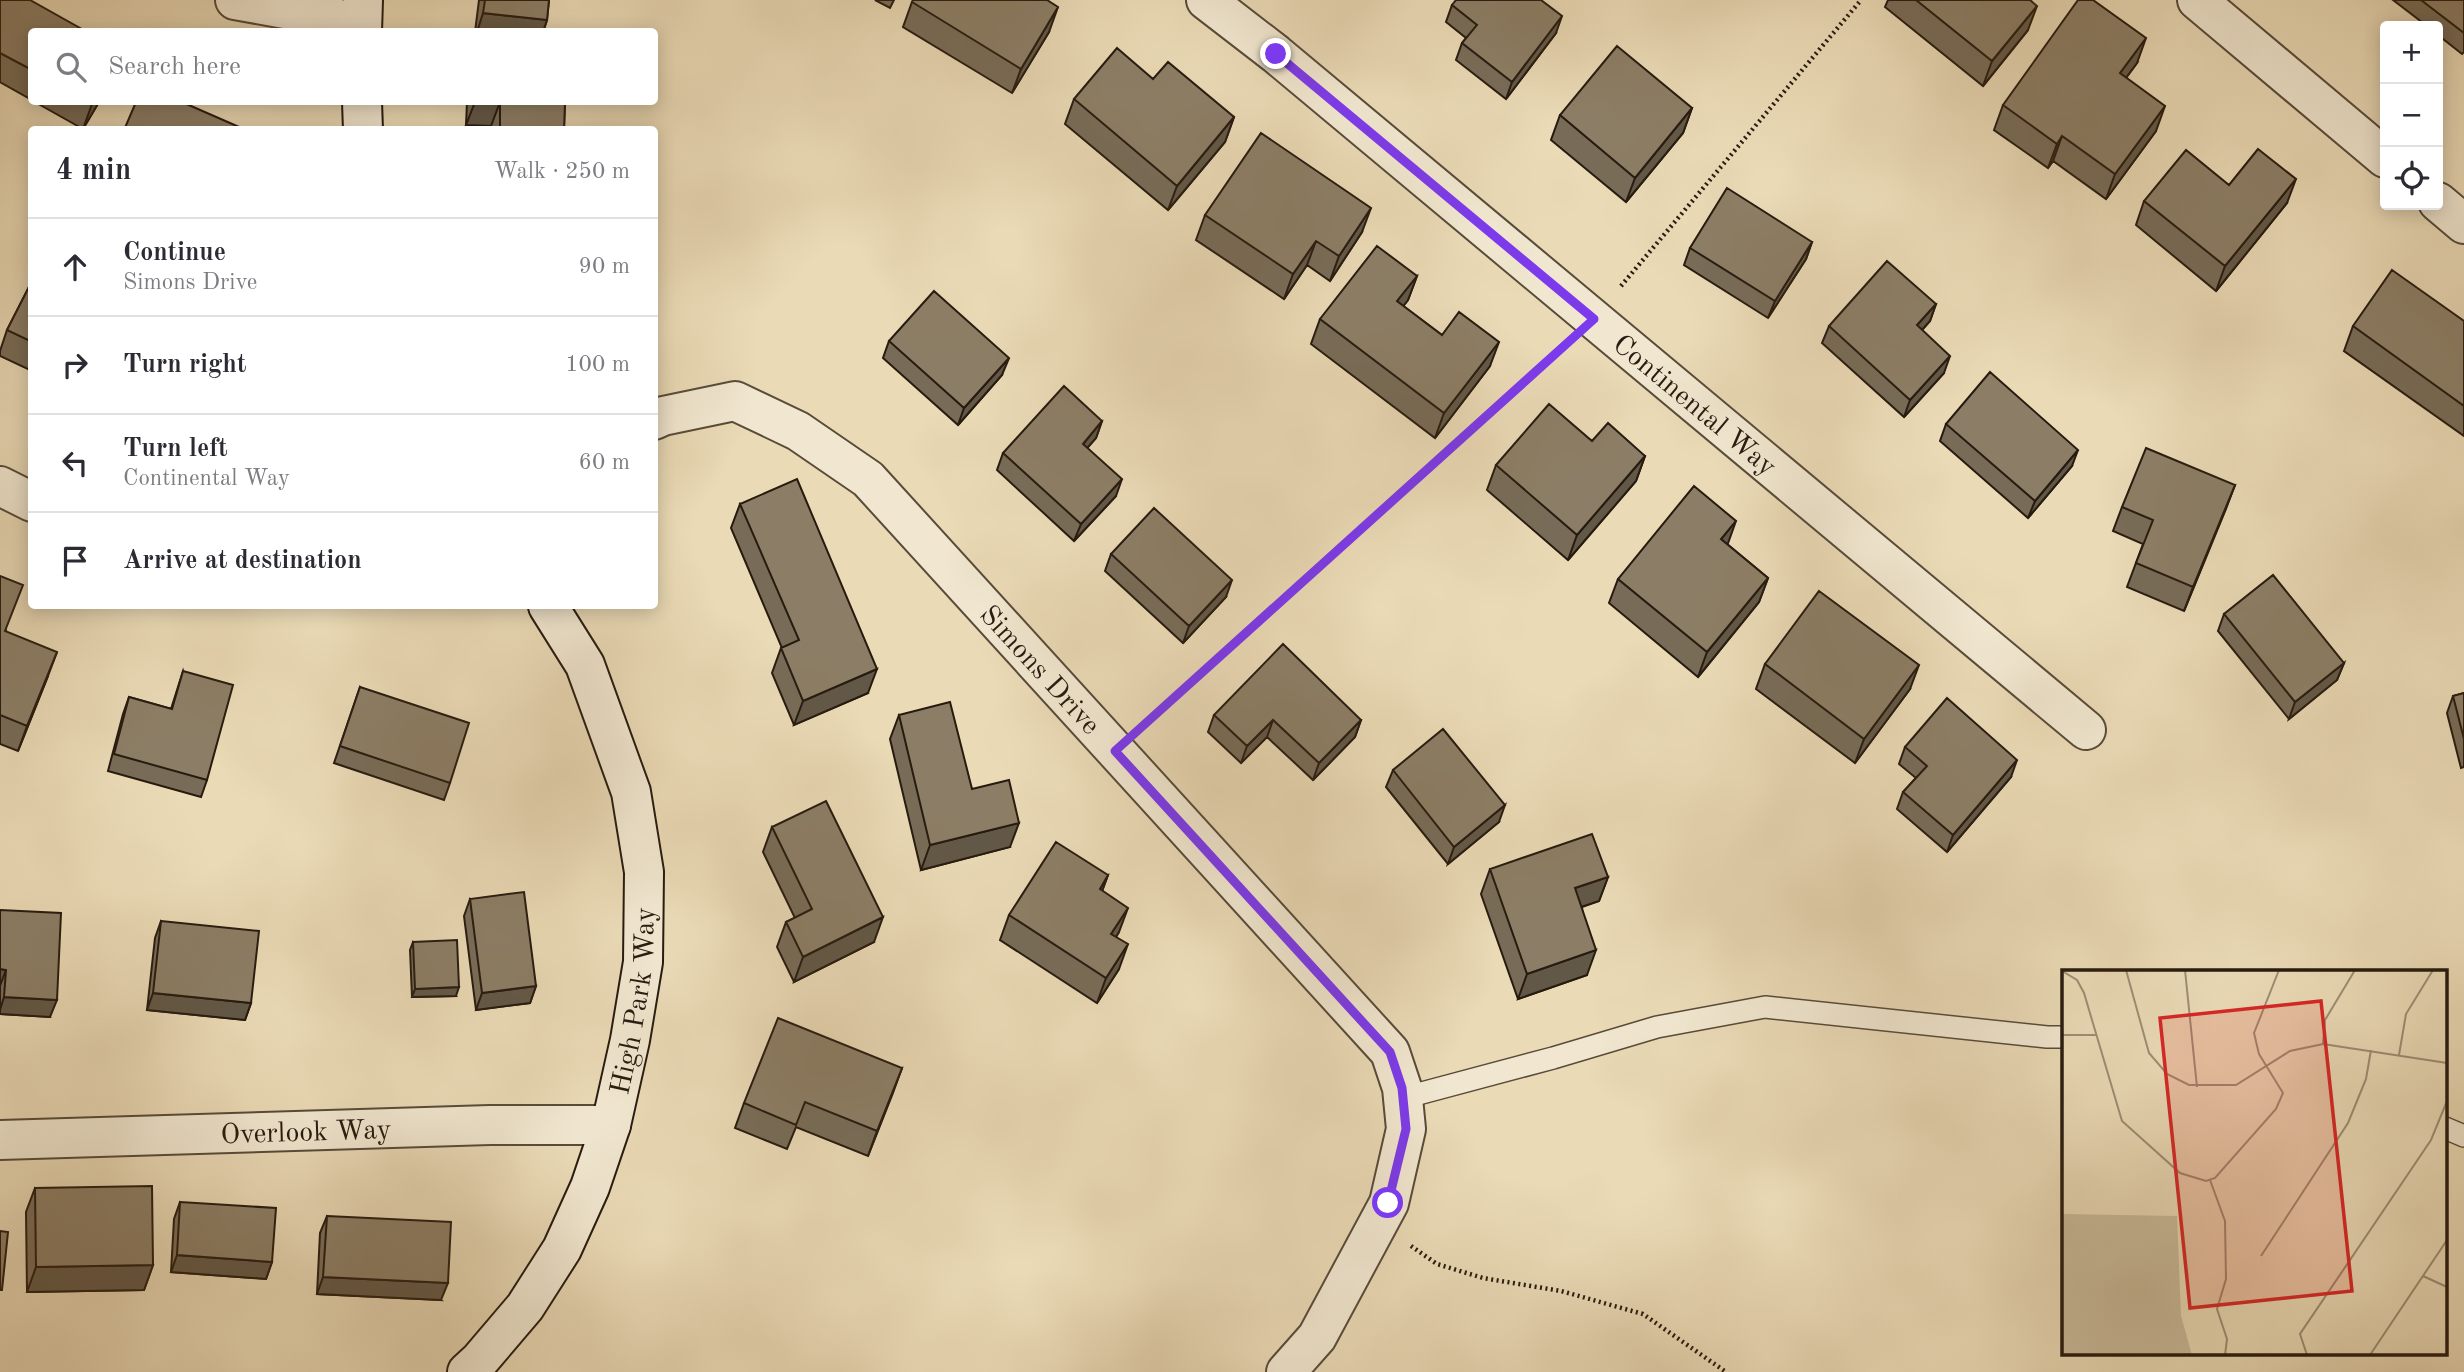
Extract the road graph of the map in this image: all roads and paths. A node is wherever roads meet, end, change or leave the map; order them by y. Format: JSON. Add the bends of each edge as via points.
{"nodes":[{"id":1,"x":235,"y":0,"type":"edge"},
{"id":2,"x":1206,"y":0,"type":"edge"},
{"id":3,"x":1861,"y":0,"type":"edge"},
{"id":4,"x":2197,"y":0,"type":"edge"},
{"id":5,"x":362,"y":18,"type":"edge"},
{"id":6,"x":362,"y":105,"type":"edge"},
{"id":7,"x":363,"y":126,"type":"edge"},
{"id":8,"x":2380,"y":154,"type":"edge"},
{"id":9,"x":2443,"y":206,"type":"edge"},
{"id":10,"x":2464,"y":224,"type":"edge"},
{"id":11,"x":1594,"y":319,"type":"junction"},
{"id":12,"x":658,"y":418,"type":"edge"},
{"id":13,"x":0,"y":485,"type":"edge"},
{"id":14,"x":28,"y":500,"type":"edge"},
{"id":15,"x":550,"y":609,"type":"edge"},
{"id":16,"x":2086,"y":730,"type":"dead end"},
{"id":17,"x":1115,"y":751,"type":"junction"},
{"id":18,"x":2062,"y":1037,"type":"edge"},
{"id":19,"x":1402,"y":1098,"type":"junction"},
{"id":20,"x":611,"y":1125,"type":"junction"},
{"id":21,"x":2446,"y":1128,"type":"edge"},
{"id":22,"x":2464,"y":1136,"type":"edge"},
{"id":23,"x":0,"y":1140,"type":"edge"},
{"id":24,"x":1378,"y":1222,"type":"junction"},
{"id":25,"x":467,"y":1372,"type":"edge"},
{"id":26,"x":1286,"y":1372,"type":"edge"},
{"id":27,"x":1726,"y":1372,"type":"edge"}],
"edges":[{"from":1,"to":5,"type":"street"},
{"from":2,"to":11,"type":"street","name":"Continental Way"},
{"from":3,"to":11,"type":"path"},
{"from":4,"to":8,"type":"street"},
{"from":6,"to":7,"type":"street"},
{"from":9,"to":10,"type":"street"},
{"from":11,"to":16,"type":"street","name":"Continental Way"},
{"from":11,"to":17,"type":"path"},
{"from":12,"to":17,"type":"street","name":"Simons Drive","via":[[735,401],[799,431],[868,479]]},
{"from":13,"to":14,"type":"street"},
{"from":15,"to":20,"type":"street","name":"High Park Way","via":[[585,665],[631,792],[644,872],[643,962]]},
{"from":17,"to":19,"type":"street","name":"Simons Drive","via":[[1390,1052]]},
{"from":18,"to":19,"type":"lane","via":[[1765,1007],[1657,1027]]},
{"from":19,"to":24,"type":"street","name":"Simons Drive","via":[[1406,1129],[1388,1203]]},
{"from":20,"to":23,"type":"street","name":"Overlook Way"},
{"from":20,"to":25,"type":"street","name":"High Park Way","via":[[562,1249],[525,1307]]},
{"from":21,"to":22,"type":"lane"},
{"from":24,"to":26,"type":"street","name":"Simons Drive","via":[[1317,1337]]},
{"from":24,"to":27,"type":"path","via":[[1437,1264],[1643,1314]]}]}
